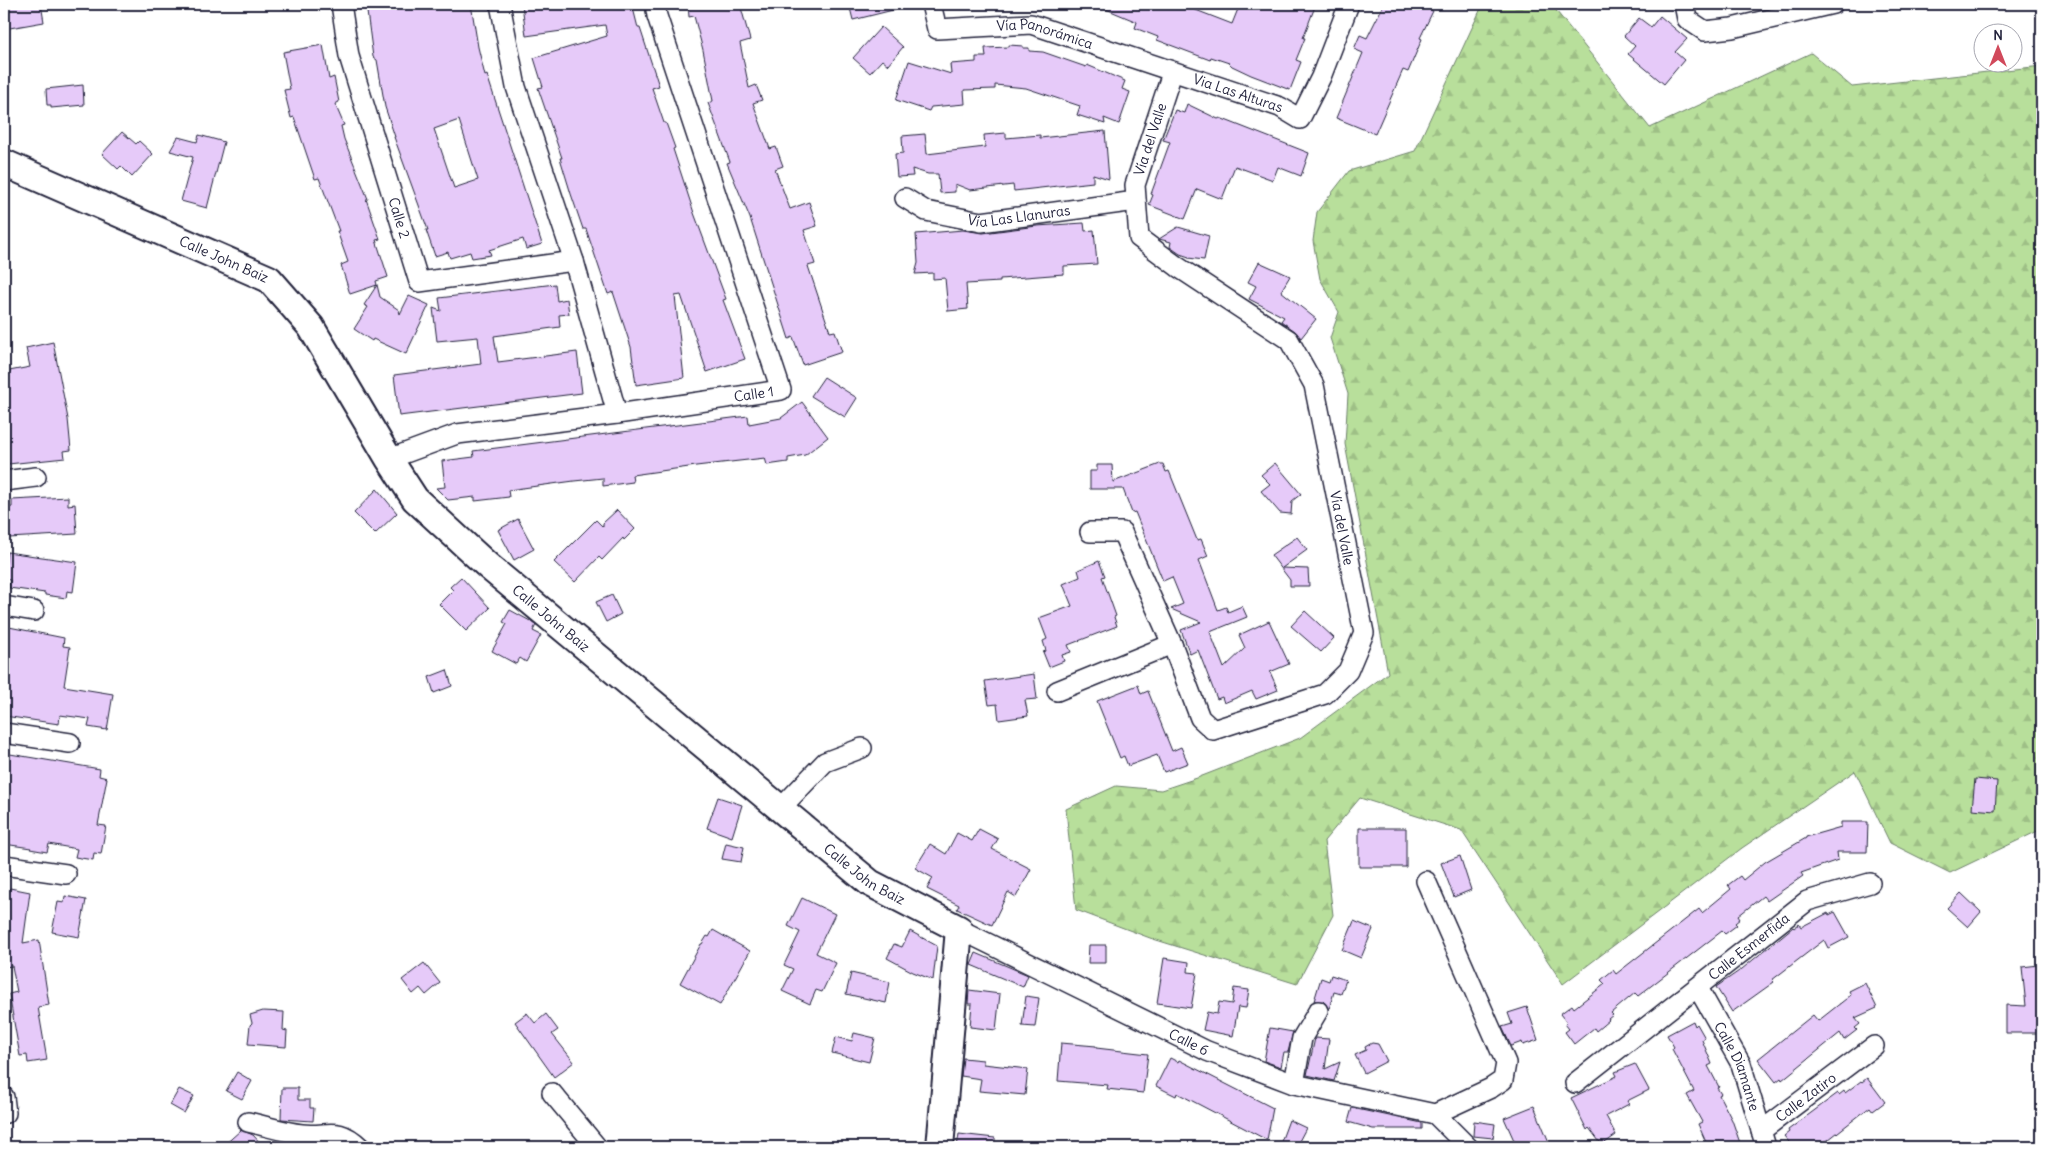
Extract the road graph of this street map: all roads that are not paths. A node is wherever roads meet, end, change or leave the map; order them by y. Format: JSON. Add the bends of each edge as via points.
{"nodes":[{"id":1,"x":341,"y":4,"type":"edge"},
{"id":2,"x":500,"y":4,"type":"edge"},
{"id":3,"x":655,"y":4,"type":"edge"},
{"id":4,"x":931,"y":4,"type":"edge"},
{"id":5,"x":1349,"y":4,"type":"edge"},
{"id":6,"x":1684,"y":4,"type":"edge"},
{"id":7,"x":1833,"y":4,"type":"edge"},
{"id":8,"x":1172,"y":73,"type":"junction"},
{"id":9,"x":4,"y":163,"type":"edge"},
{"id":10,"x":905,"y":198,"type":"dead end"},
{"id":11,"x":1136,"y":201,"type":"junction"},
{"id":12,"x":574,"y":261,"type":"junction"},
{"id":13,"x":617,"y":414,"type":"junction"},
{"id":14,"x":389,"y":459,"type":"junction"},
{"id":15,"x":36,"y":477,"type":"dead end"},
{"id":16,"x":4,"y":481,"type":"edge"},
{"id":17,"x":1090,"y":532,"type":"dead end"},
{"id":18,"x":4,"y":606,"type":"edge"},
{"id":19,"x":34,"y":611,"type":"dead end"},
{"id":20,"x":1172,"y":644,"type":"junction"},
{"id":21,"x":1057,"y":691,"type":"dead end"},
{"id":22,"x":4,"y":733,"type":"edge"},
{"id":23,"x":70,"y":743,"type":"dead end"},
{"id":24,"x":862,"y":748,"type":"dead end"},
{"id":25,"x":780,"y":809,"type":"junction"},
{"id":26,"x":4,"y":865,"type":"edge"},
{"id":27,"x":66,"y":874,"type":"dead end"},
{"id":28,"x":1426,"y":881,"type":"dead end"},
{"id":29,"x":1870,"y":883,"type":"dead end"},
{"id":30,"x":959,"y":929,"type":"junction"},
{"id":31,"x":1698,"y":988,"type":"junction"},
{"id":32,"x":1318,"y":1012,"type":"dead end"},
{"id":33,"x":1874,"y":1046,"type":"dead end"},
{"id":34,"x":1575,"y":1083,"type":"dead end"},
{"id":35,"x":1294,"y":1084,"type":"junction"},
{"id":36,"x":552,"y":1093,"type":"dead end"},
{"id":37,"x":1435,"y":1114,"type":"junction"},
{"id":38,"x":248,"y":1122,"type":"dead end"},
{"id":39,"x":1763,"y":1139,"type":"edge"},
{"id":40,"x":297,"y":1141,"type":"edge"},
{"id":41,"x":360,"y":1147,"type":"edge"},
{"id":42,"x":597,"y":1147,"type":"edge"},
{"id":43,"x":940,"y":1147,"type":"edge"},
{"id":44,"x":1468,"y":1147,"type":"edge"}],
"edges":[{"from":1,"to":12,"type":"street","name":"Calle 2","via":[[349,56],[419,282]]},
{"from":2,"to":12,"type":"street","via":[[516,87]]},
{"from":3,"to":13,"type":"street","name":"Calle 1","via":[[781,390]]},
{"from":4,"to":8,"type":"street","name":"Vía Panorámica","via":[[937,29],[1032,24]]},
{"from":5,"to":8,"type":"street","name":"Via Las Alturas","via":[[1321,77],[1300,119],[1280,108]]},
{"from":6,"to":7,"type":"street","via":[[1687,19],[1705,31],[1732,28]]},
{"from":8,"to":11,"type":"street","name":"Vía del Valle","via":[[1135,185]]},
{"from":9,"to":14,"type":"street","name":"Calle John Baiz","via":[[269,279],[311,327]]},
{"from":10,"to":11,"type":"street","name":"Vía Las Llanuras","via":[[926,212],[981,222]]},
{"from":11,"to":20,"type":"street","name":"Vía del Valle","via":[[1139,238],[1289,340],[1314,385],[1364,634],[1348,671],[1326,694],[1214,730],[1200,718]]},
{"from":12,"to":13,"type":"street"},
{"from":13,"to":14,"type":"street","name":"Calle 1","via":[[457,434]]},
{"from":14,"to":25,"type":"street","name":"Calle John Baiz","via":[[415,499],[488,566]]},
{"from":15,"to":16,"type":"street"},
{"from":17,"to":20,"type":"street","name":"Vía del Valle","via":[[1122,532]]},
{"from":18,"to":19,"type":"street"},
{"from":20,"to":21,"type":"street"},
{"from":22,"to":23,"type":"street"},
{"from":24,"to":25,"type":"street","via":[[825,762]]},
{"from":25,"to":30,"type":"street","name":"Calle John Baiz","via":[[870,883]]},
{"from":26,"to":27,"type":"street"},
{"from":28,"to":37,"type":"street","via":[[1506,1063],[1503,1080]]},
{"from":29,"to":31,"type":"street","name":"Calle Esmerfida","via":[[1807,901]]},
{"from":30,"to":35,"type":"street","name":"Calle 6","via":[[1208,1051]]},
{"from":30,"to":43,"type":"street"},
{"from":31,"to":34,"type":"street","name":"Calle Esmerfida"},
{"from":31,"to":39,"type":"street","name":"Calle Diamante","via":[[1741,1064]]},
{"from":32,"to":35,"type":"street","via":[[1302,1038]]},
{"from":33,"to":39,"type":"street","name":"Calle Zatiro"},
{"from":35,"to":37,"type":"street","name":"Calle 6"},
{"from":36,"to":42,"type":"street"},
{"from":37,"to":44,"type":"street"},
{"from":38,"to":40,"type":"street"},
{"from":40,"to":41,"type":"street","via":[[336,1132],[352,1139]]}]}
